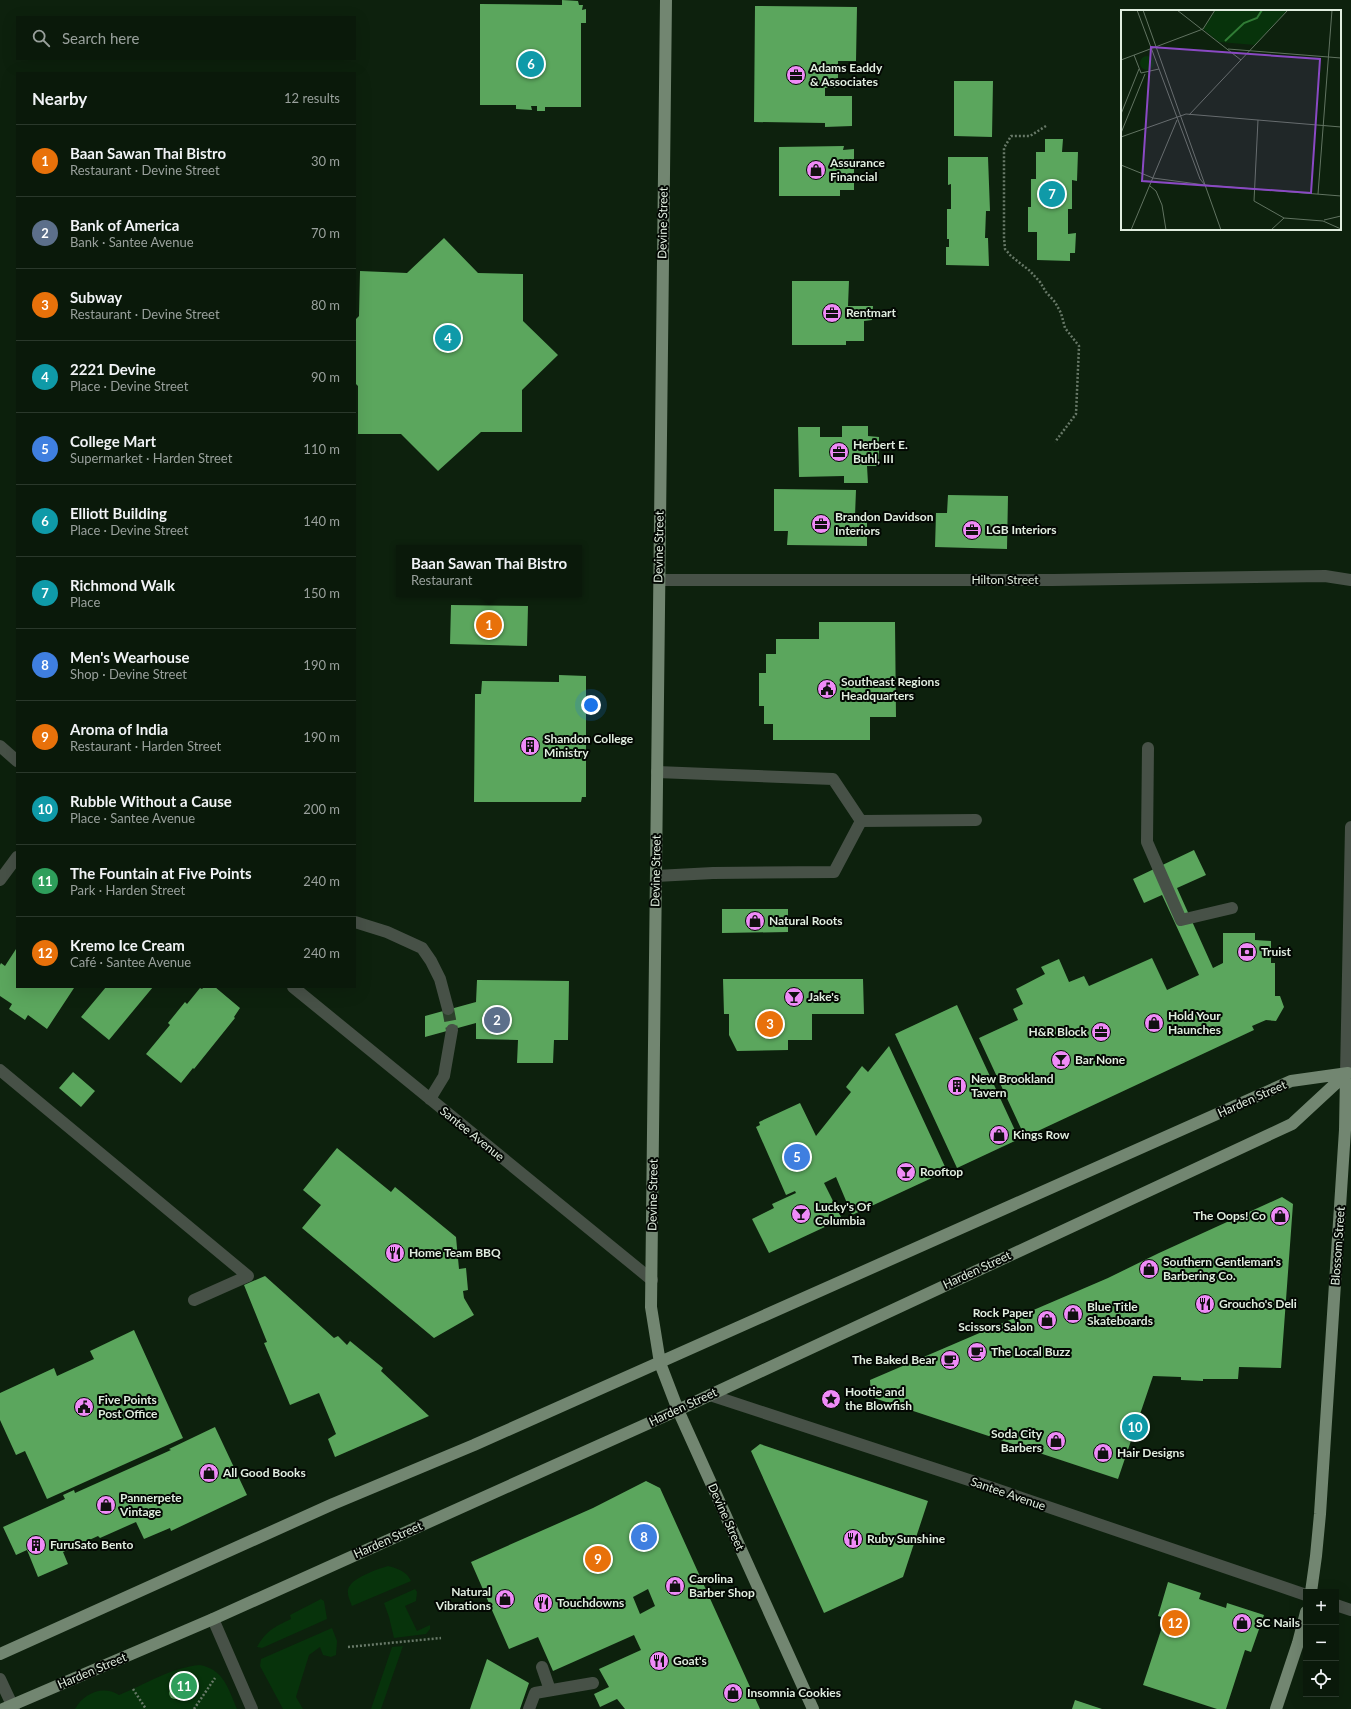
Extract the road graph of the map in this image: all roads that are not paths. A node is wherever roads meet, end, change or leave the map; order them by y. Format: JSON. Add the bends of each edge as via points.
{"nodes":[{"id":1,"x":666,"y":0,"type":"edge"},
{"id":2,"x":658,"y":580,"type":"junction"},
{"id":3,"x":1351,"y":580,"type":"edge"},
{"id":4,"x":0,"y":746,"type":"edge"},
{"id":5,"x":1148,"y":748,"type":"dead end"},
{"id":6,"x":16,"y":759,"type":"edge"},
{"id":7,"x":657,"y":772,"type":"junction"},
{"id":8,"x":976,"y":820,"type":"dead end"},
{"id":9,"x":861,"y":821,"type":"junction"},
{"id":10,"x":1351,"y":827,"type":"edge"},
{"id":11,"x":16,"y":858,"type":"edge"},
{"id":12,"x":656,"y":876,"type":"junction"},
{"id":13,"x":0,"y":880,"type":"edge"},
{"id":14,"x":1232,"y":908,"type":"dead end"},
{"id":15,"x":356,"y":922,"type":"edge"},
{"id":16,"x":294,"y":988,"type":"edge"},
{"id":17,"x":448,"y":1009,"type":"tunnel mouth"},
{"id":18,"x":452,"y":1030,"type":"tunnel mouth"},
{"id":19,"x":0,"y":1070,"type":"edge"},
{"id":20,"x":1349,"y":1073,"type":"edge"},
{"id":21,"x":430,"y":1099,"type":"junction"},
{"id":22,"x":652,"y":1280,"type":"junction"},
{"id":23,"x":194,"y":1300,"type":"dead end"},
{"id":24,"x":660,"y":1363,"type":"junction"},
{"id":25,"x":710,"y":1394,"type":"junction"},
{"id":26,"x":678,"y":1410,"type":"junction"},
{"id":27,"x":1311,"y":1589,"type":"edge"},
{"id":28,"x":1303,"y":1594,"type":"edge"},
{"id":29,"x":1339,"y":1606,"type":"edge"},
{"id":30,"x":1351,"y":1610,"type":"edge"},
{"id":31,"x":213,"y":1619,"type":"junction"},
{"id":32,"x":1303,"y":1624,"type":"edge"},
{"id":33,"x":0,"y":1654,"type":"edge"},
{"id":34,"x":542,"y":1667,"type":"dead end"},
{"id":35,"x":0,"y":1679,"type":"edge"},
{"id":36,"x":593,"y":1683,"type":"dead end"},
{"id":37,"x":550,"y":1690,"type":"junction"},
{"id":38,"x":9,"y":1708,"type":"edge"},
{"id":39,"x":252,"y":1709,"type":"edge"},
{"id":40,"x":529,"y":1709,"type":"edge"},
{"id":41,"x":813,"y":1709,"type":"edge"},
{"id":42,"x":1276,"y":1709,"type":"edge"}],
"edges":[{"from":1,"to":2,"type":"main road","name":"Devine Street"},
{"from":2,"to":3,"type":"street","name":"Hilton Street","via":[[1053,580],[1324,576]]},
{"from":2,"to":7,"type":"main road","name":"Devine Street"},
{"from":4,"to":6,"type":"street"},
{"from":5,"to":14,"type":"street","via":[[1147,842],[1181,920]]},
{"from":7,"to":9,"type":"street","via":[[833,779]]},
{"from":7,"to":12,"type":"main road","name":"Devine Street"},
{"from":8,"to":9,"type":"street"},
{"from":9,"to":12,"type":"street","via":[[834,872]]},
{"from":10,"to":20,"type":"street","name":"Blossom Street"},
{"from":11,"to":13,"type":"street"},
{"from":12,"to":22,"type":"main road","name":"Devine Street"},
{"from":15,"to":17,"type":"street","via":[[387,932],[422,948],[440,979]]},
{"from":16,"to":21,"type":"street","name":"Santee Avenue"},
{"from":18,"to":21,"type":"street","via":[[444,1076]]},
{"from":19,"to":23,"type":"street","via":[[248,1276]]},
{"from":20,"to":24,"type":"main road","name":"Harden Street","via":[[1291,1081]]},
{"from":20,"to":25,"type":"main road","name":"Harden Street","via":[[1292,1124]]},
{"from":20,"to":27,"type":"main road","name":"Blossom Street","via":[[1320,1514]]},
{"from":21,"to":22,"type":"street","name":"Santee Avenue"},
{"from":22,"to":24,"type":"main road","name":"Devine Street","via":[[651,1307]]},
{"from":24,"to":26,"type":"main road","name":"Devine Street"},
{"from":24,"to":33,"type":"main road","name":"Harden Street","via":[[333,1504]]},
{"from":25,"to":26,"type":"main road","name":"Harden Street"},
{"from":25,"to":28,"type":"street","name":"Santee Avenue"},
{"from":26,"to":31,"type":"main road","name":"Harden Street"},
{"from":26,"to":41,"type":"main road","name":"Devine Street"},
{"from":29,"to":30,"type":"street"},
{"from":31,"to":38,"type":"main road","name":"Harden Street"},
{"from":31,"to":39,"type":"street"},
{"from":32,"to":42,"type":"main road"},
{"from":34,"to":37,"type":"street"},
{"from":35,"to":38,"type":"street"},
{"from":36,"to":37,"type":"street"},
{"from":37,"to":40,"type":"street","via":[[535,1692]]}]}
